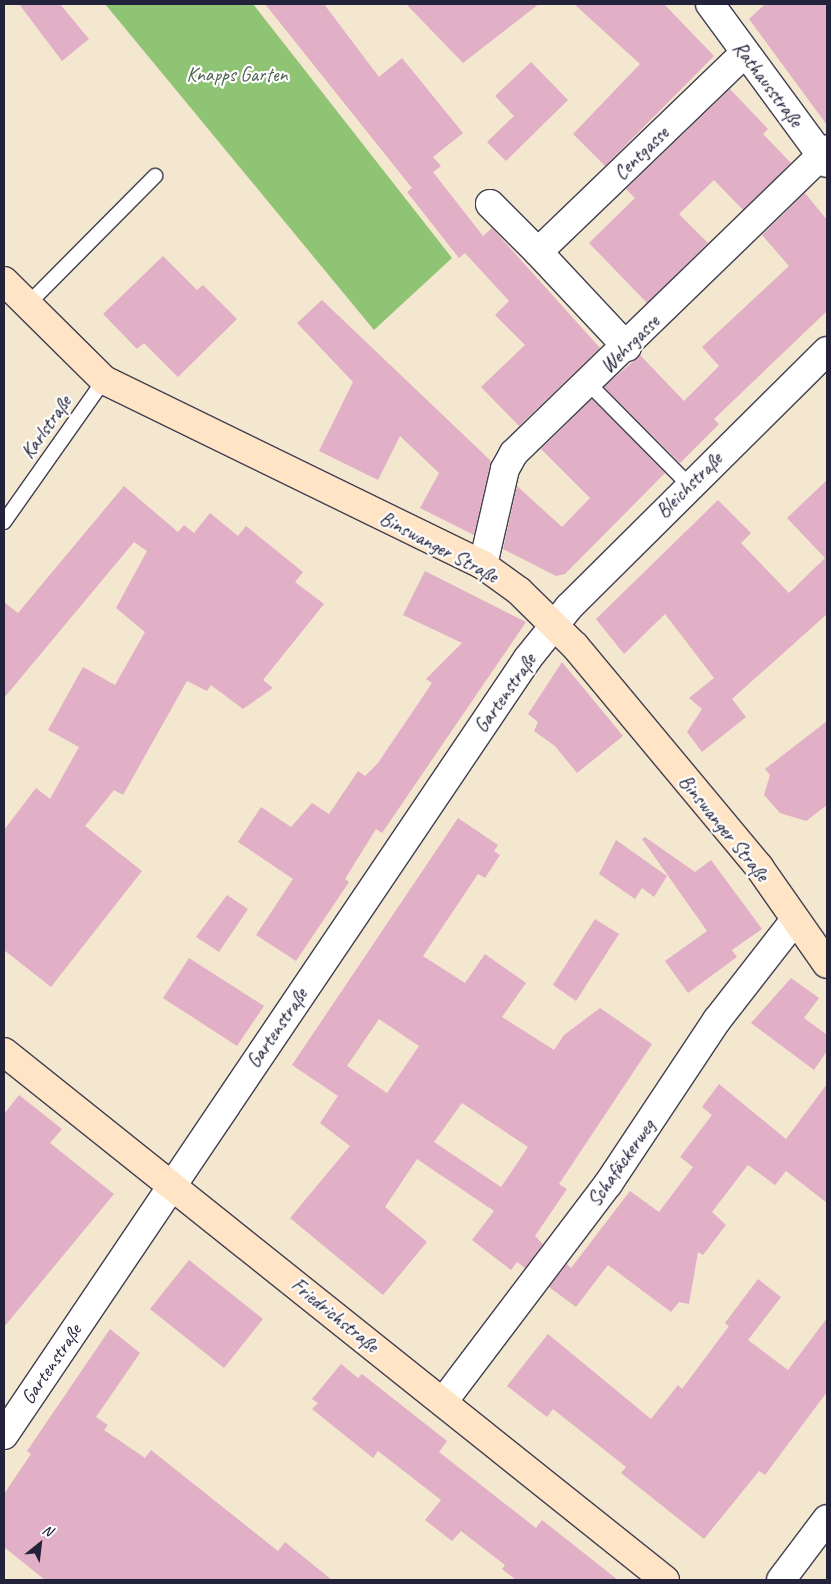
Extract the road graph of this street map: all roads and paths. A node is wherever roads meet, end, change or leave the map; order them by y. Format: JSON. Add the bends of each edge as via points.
{"nodes":[{"id":1,"x":710,"y":4,"type":"edge"},
{"id":2,"x":744,"y":54,"type":"junction"},
{"id":3,"x":825,"y":156,"type":"edge"},
{"id":4,"x":155,"y":176,"type":"dead end"},
{"id":5,"x":490,"y":204,"type":"dead end"},
{"id":6,"x":538,"y":252,"type":"junction"},
{"id":7,"x":4,"y":281,"type":"edge"},
{"id":8,"x":27,"y":305,"type":"junction"},
{"id":9,"x":627,"y":347,"type":"junction"},
{"id":10,"x":827,"y":350,"type":"edge"},
{"id":11,"x":104,"y":380,"type":"junction"},
{"id":12,"x":589,"y":384,"type":"junction"},
{"id":13,"x":689,"y":484,"type":"junction"},
{"id":14,"x":4,"y":522,"type":"edge"},
{"id":15,"x":483,"y":565,"type":"junction"},
{"id":16,"x":555,"y":623,"type":"junction"},
{"id":17,"x":794,"y":921,"type":"junction"},
{"id":18,"x":827,"y":964,"type":"edge"},
{"id":19,"x":4,"y":1052,"type":"edge"},
{"id":20,"x":171,"y":1184,"type":"junction"},
{"id":21,"x":443,"y":1402,"type":"junction"},
{"id":22,"x":4,"y":1435,"type":"edge"},
{"id":23,"x":827,"y":1519,"type":"edge"},
{"id":24,"x":665,"y":1580,"type":"edge"},
{"id":25,"x":781,"y":1580,"type":"edge"}],
"edges":[{"from":1,"to":2,"type":"street","name":"Rathausstraße"},
{"from":2,"to":3,"type":"street","name":"Rathausstraße"},
{"from":2,"to":6,"type":"street","name":"Centgasse"},
{"from":3,"to":9,"type":"street","name":"Wehrgasse"},
{"from":4,"to":8,"type":"lane"},
{"from":5,"to":6,"type":"street"},
{"from":6,"to":9,"type":"street"},
{"from":7,"to":8,"type":"main road","name":"Binswanger Straße"},
{"from":8,"to":11,"type":"main road","name":"Binswanger Straße"},
{"from":9,"to":12,"type":"street","name":"Wehrgasse"},
{"from":10,"to":13,"type":"street","name":"Bleichstraße"},
{"from":11,"to":14,"type":"lane","name":"Karlstraße"},
{"from":11,"to":15,"type":"main road","name":"Binswanger Straße"},
{"from":12,"to":13,"type":"lane"},
{"from":12,"to":15,"type":"street","name":"Wehrgasse","via":[[508,462]]},
{"from":13,"to":16,"type":"street","name":"Bleichstraße"},
{"from":15,"to":16,"type":"main road","name":"Binswanger Straße"},
{"from":16,"to":17,"type":"main road","name":"Binswanger Straße","via":[[759,867]]},
{"from":16,"to":20,"type":"street","name":"Gartenstraße"},
{"from":17,"to":18,"type":"main road","name":"Binswanger Straße"},
{"from":17,"to":21,"type":"street","name":"Schafäckerweg","via":[[717,1020],[608,1184]]},
{"from":19,"to":20,"type":"main road","name":"Friedrichstraße"},
{"from":20,"to":21,"type":"main road","name":"Friedrichstraße"},
{"from":20,"to":22,"type":"street","name":"Gartenstraße"},
{"from":21,"to":24,"type":"main road","name":"Friedrichstraße"},
{"from":23,"to":25,"type":"street"}]}
